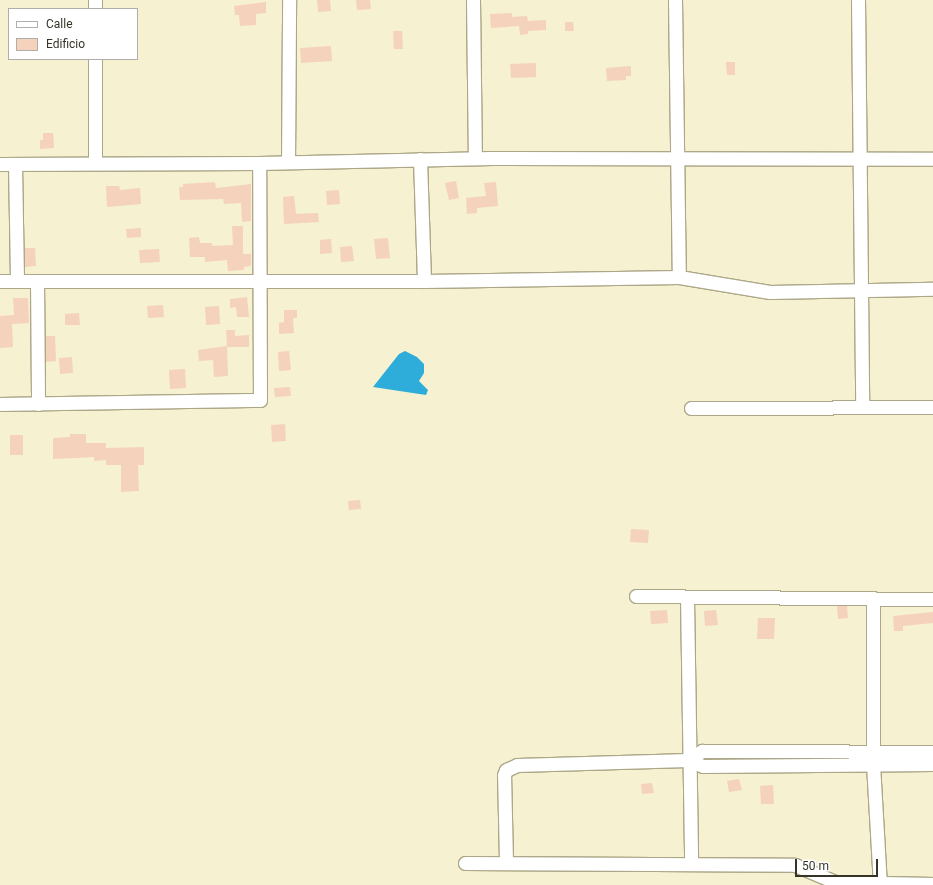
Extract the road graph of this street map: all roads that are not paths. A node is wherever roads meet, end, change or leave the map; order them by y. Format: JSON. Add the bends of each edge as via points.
{"nodes":[{"id":1,"x":289,"y":0,"type":"edge"},
{"id":2,"x":473,"y":0,"type":"edge"},
{"id":3,"x":675,"y":0,"type":"edge"},
{"id":4,"x":858,"y":0,"type":"edge"},
{"id":5,"x":95,"y":60,"type":"edge"},
{"id":6,"x":677,"y":157,"type":"junction"},
{"id":7,"x":475,"y":158,"type":"junction"},
{"id":8,"x":860,"y":158,"type":"junction"},
{"id":9,"x":420,"y":159,"type":"junction"},
{"id":10,"x":933,"y":159,"type":"edge"},
{"id":11,"x":288,"y":162,"type":"junction"},
{"id":12,"x":258,"y":163,"type":"junction"},
{"id":13,"x":0,"y":164,"type":"edge"},
{"id":14,"x":16,"y":164,"type":"junction"},
{"id":15,"x":94,"y":164,"type":"junction"},
{"id":16,"x":679,"y":277,"type":"junction"},
{"id":17,"x":259,"y":279,"type":"junction"},
{"id":18,"x":37,"y":280,"type":"junction"},
{"id":19,"x":0,"y":281,"type":"edge"},
{"id":20,"x":17,"y":281,"type":"junction"},
{"id":21,"x":424,"y":281,"type":"junction"},
{"id":22,"x":933,"y":290,"type":"edge"},
{"id":23,"x":861,"y":291,"type":"junction"},
{"id":24,"x":0,"y":404,"type":"edge"},
{"id":25,"x":38,"y":404,"type":"junction"},
{"id":26,"x":862,"y":407,"type":"junction"},
{"id":27,"x":933,"y":407,"type":"edge"},
{"id":28,"x":691,"y":408,"type":"dead end"},
{"id":29,"x":636,"y":596,"type":"dead end"},
{"id":30,"x":686,"y":597,"type":"junction"},
{"id":31,"x":873,"y":598,"type":"junction"},
{"id":32,"x":933,"y":599,"type":"edge"},
{"id":33,"x":933,"y":752,"type":"edge"},
{"id":34,"x":873,"y":758,"type":"junction"},
{"id":35,"x":688,"y":760,"type":"junction"},
{"id":36,"x":933,"y":764,"type":"edge"},
{"id":37,"x":506,"y":861,"type":"junction"},
{"id":38,"x":465,"y":863,"type":"dead end"},
{"id":39,"x":692,"y":864,"type":"junction"},
{"id":40,"x":880,"y":884,"type":"junction"},
{"id":41,"x":933,"y":884,"type":"edge"}],
"edges":[{"from":1,"to":11,"type":"street"},
{"from":2,"to":7,"type":"street"},
{"from":3,"to":6,"type":"street"},
{"from":4,"to":8,"type":"street"},
{"from":5,"to":15,"type":"street"},
{"from":6,"to":7,"type":"street"},
{"from":6,"to":8,"type":"street"},
{"from":6,"to":16,"type":"street"},
{"from":7,"to":9,"type":"street"},
{"from":8,"to":10,"type":"street"},
{"from":8,"to":23,"type":"street"},
{"from":9,"to":11,"type":"street"},
{"from":9,"to":21,"type":"street"},
{"from":11,"to":12,"type":"street"},
{"from":12,"to":15,"type":"street"},
{"from":12,"to":17,"type":"street"},
{"from":13,"to":14,"type":"street"},
{"from":14,"to":15,"type":"street"},
{"from":14,"to":20,"type":"street"},
{"from":16,"to":21,"type":"street"},
{"from":16,"to":23,"type":"street","via":[[770,292]]},
{"from":17,"to":18,"type":"street"},
{"from":17,"to":21,"type":"street"},
{"from":17,"to":25,"type":"street","via":[[260,400]]},
{"from":18,"to":20,"type":"street"},
{"from":18,"to":25,"type":"street"},
{"from":19,"to":20,"type":"street"},
{"from":22,"to":23,"type":"street"},
{"from":23,"to":26,"type":"street"},
{"from":24,"to":25,"type":"street"},
{"from":26,"to":27,"type":"street"},
{"from":26,"to":28,"type":"street"},
{"from":29,"to":30,"type":"street"},
{"from":30,"to":31,"type":"street"},
{"from":30,"to":35,"type":"street"},
{"from":31,"to":32,"type":"street"},
{"from":31,"to":34,"type":"street"},
{"from":33,"to":34,"type":"street"},
{"from":34,"to":35,"type":"street","via":[[702,751]]},
{"from":34,"to":36,"type":"street"},
{"from":34,"to":40,"type":"street"},
{"from":35,"to":37,"type":"street","via":[[524,764],[510,767],[504,775]]},
{"from":35,"to":39,"type":"street"},
{"from":37,"to":38,"type":"street"},
{"from":37,"to":39,"type":"street"},
{"from":39,"to":40,"type":"street","via":[[795,865],[835,882]]},
{"from":40,"to":41,"type":"street"}]}
